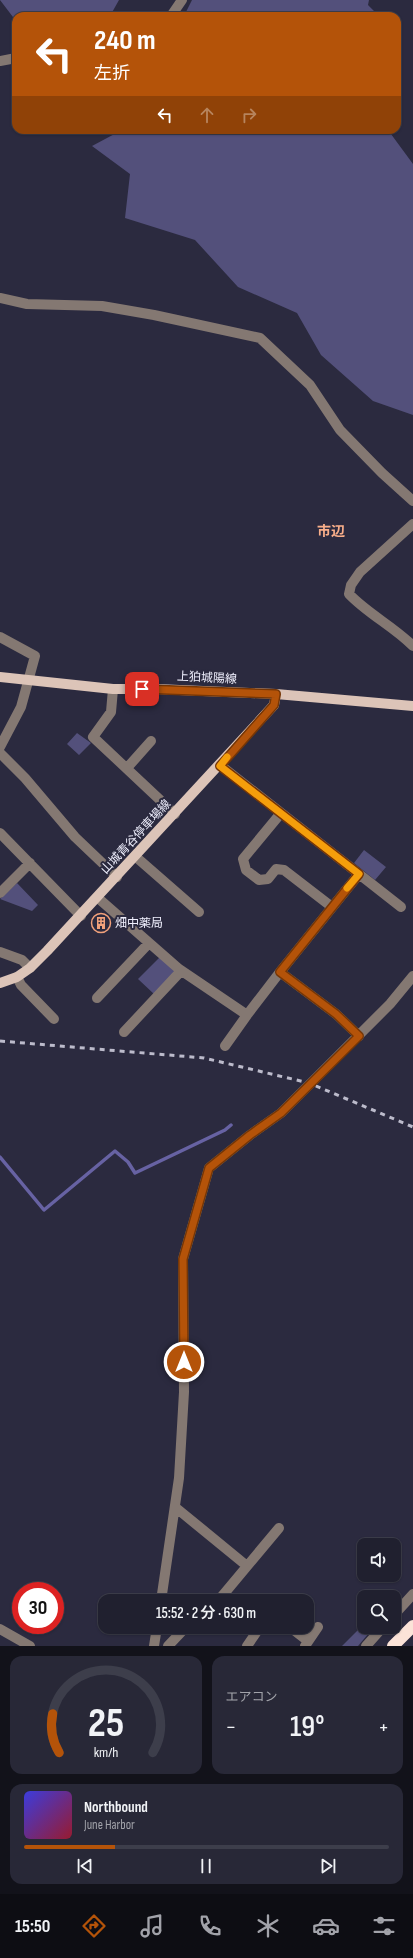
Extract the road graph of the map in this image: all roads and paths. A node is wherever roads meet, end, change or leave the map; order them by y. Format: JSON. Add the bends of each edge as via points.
{"nodes":[{"id":1,"x":182,"y":0,"type":"edge"},
{"id":2,"x":174,"y":12,"type":"edge"},
{"id":3,"x":12,"y":59,"type":"edge"},
{"id":4,"x":0,"y":61,"type":"edge"},
{"id":5,"x":0,"y":298,"type":"edge"},
{"id":6,"x":413,"y":501,"type":"edge"},
{"id":7,"x":413,"y":524,"type":"edge"},
{"id":8,"x":0,"y":637,"type":"edge"},
{"id":9,"x":413,"y":646,"type":"edge"},
{"id":10,"x":0,"y":677,"type":"edge"},
{"id":11,"x":29,"y":679,"type":"junction"},
{"id":12,"x":113,"y":689,"type":"junction"},
{"id":13,"x":276,"y":694,"type":"junction"},
{"id":14,"x":413,"y":706,"type":"edge"},
{"id":15,"x":4,"y":734,"type":"edge"},
{"id":16,"x":151,"y":741,"type":"dead end"},
{"id":17,"x":0,"y":747,"type":"edge"},
{"id":18,"x":0,"y":753,"type":"edge"},
{"id":19,"x":220,"y":766,"type":"junction"},
{"id":20,"x":127,"y":768,"type":"junction"},
{"id":21,"x":280,"y":812,"type":"junction"},
{"id":22,"x":175,"y":814,"type":"junction"},
{"id":23,"x":0,"y":833,"type":"edge"},
{"id":24,"x":136,"y":857,"type":"junction"},
{"id":25,"x":30,"y":863,"type":"junction"},
{"id":26,"x":359,"y":874,"type":"junction"},
{"id":27,"x":117,"y":877,"type":"junction"},
{"id":28,"x":0,"y":893,"type":"edge"},
{"id":29,"x":98,"y":898,"type":"junction"},
{"id":30,"x":332,"y":907,"type":"junction"},
{"id":31,"x":401,"y":907,"type":"dead end"},
{"id":32,"x":199,"y":912,"type":"dead end"},
{"id":33,"x":81,"y":916,"type":"junction"},
{"id":34,"x":149,"y":943,"type":"junction"},
{"id":35,"x":0,"y":952,"type":"edge"},
{"id":36,"x":30,"y":968,"type":"junction"},
{"id":37,"x":181,"y":971,"type":"junction"},
{"id":38,"x":280,"y":972,"type":"junction"},
{"id":39,"x":17,"y":976,"type":"junction"},
{"id":40,"x":413,"y":976,"type":"edge"},
{"id":41,"x":0,"y":983,"type":"edge"},
{"id":42,"x":97,"y":998,"type":"dead end"},
{"id":43,"x":247,"y":1014,"type":"junction"},
{"id":44,"x":54,"y":1019,"type":"dead end"},
{"id":45,"x":124,"y":1032,"type":"dead end"},
{"id":46,"x":359,"y":1036,"type":"junction"},
{"id":47,"x":225,"y":1046,"type":"dead end"},
{"id":48,"x":175,"y":1507,"type":"junction"},
{"id":49,"x":279,"y":1528,"type":"dead end"},
{"id":50,"x":248,"y":1566,"type":"junction"},
{"id":51,"x":162,"y":1594,"type":"edge"},
{"id":52,"x":224,"y":1594,"type":"edge"},
{"id":53,"x":413,"y":1594,"type":"edge"},
{"id":54,"x":401,"y":1607,"type":"edge"},
{"id":55,"x":413,"y":1626,"type":"edge"},
{"id":56,"x":318,"y":1627,"type":"dead end"},
{"id":57,"x":0,"y":1629,"type":"edge"},
{"id":58,"x":156,"y":1634,"type":"edge"},
{"id":59,"x":179,"y":1634,"type":"edge"},
{"id":60,"x":255,"y":1634,"type":"edge"},
{"id":61,"x":297,"y":1634,"type":"edge"},
{"id":62,"x":377,"y":1634,"type":"edge"},
{"id":63,"x":306,"y":1643,"type":"edge"},
{"id":64,"x":30,"y":1646,"type":"edge"},
{"id":65,"x":154,"y":1646,"type":"edge"},
{"id":66,"x":168,"y":1646,"type":"edge"},
{"id":67,"x":247,"y":1646,"type":"edge"},
{"id":68,"x":366,"y":1646,"type":"edge"},
{"id":69,"x":393,"y":1646,"type":"edge"}],
"edges":[{"from":1,"to":2,"type":"street"},
{"from":3,"to":4,"type":"street"},
{"from":5,"to":6,"type":"street","via":[[27,304],[102,306],[260,338],[310,385],[340,430]]},
{"from":7,"to":9,"type":"street","via":[[360,572],[351,585],[349,594]]},
{"from":8,"to":11,"type":"street","via":[[35,656]]},
{"from":10,"to":11,"type":"main road","name":"上狛城陽線"},
{"from":11,"to":12,"type":"main road","name":"上狛城陽線"},
{"from":11,"to":15,"type":"street","via":[[21,707]]},
{"from":12,"to":13,"type":"main road","name":"上狛城陽線"},
{"from":12,"to":20,"type":"street","via":[[111,712],[93,737]]},
{"from":13,"to":14,"type":"main road","name":"上狛城陽線"},
{"from":13,"to":19,"type":"main road","name":"山城青谷停車場線","via":[[274,705]]},
{"from":15,"to":17,"type":"street"},
{"from":16,"to":20,"type":"street"},
{"from":18,"to":27,"type":"street","via":[[75,837]]},
{"from":19,"to":21,"type":"street"},
{"from":19,"to":22,"type":"main road","name":"山城青谷停車場線"},
{"from":20,"to":22,"type":"street"},
{"from":21,"to":26,"type":"street"},
{"from":21,"to":30,"type":"street","via":[[243,859],[246,870],[259,880],[268,879],[276,869],[284,870]]},
{"from":22,"to":24,"type":"main road","name":"山城青谷停車場線"},
{"from":23,"to":25,"type":"street"},
{"from":24,"to":27,"type":"main road","name":"山城青谷停車場線"},
{"from":24,"to":32,"type":"street"},
{"from":25,"to":28,"type":"street"},
{"from":25,"to":33,"type":"street"},
{"from":26,"to":30,"type":"street"},
{"from":26,"to":31,"type":"street"},
{"from":27,"to":29,"type":"main road","name":"山城青谷停車場線"},
{"from":29,"to":33,"type":"main road","name":"山城青谷停車場線"},
{"from":29,"to":34,"type":"street"},
{"from":30,"to":38,"type":"street"},
{"from":33,"to":36,"type":"main road","name":"山城青谷停車場線"},
{"from":34,"to":37,"type":"street"},
{"from":34,"to":42,"type":"street"},
{"from":35,"to":36,"type":"street","via":[[22,960]]},
{"from":36,"to":39,"type":"main road","name":"山城青谷停車場線"},
{"from":37,"to":43,"type":"street"},
{"from":37,"to":45,"type":"street"},
{"from":38,"to":43,"type":"street"},
{"from":38,"to":46,"type":"street","via":[[336,1014]]},
{"from":39,"to":41,"type":"main road","name":"山城青谷停車場線"},
{"from":39,"to":44,"type":"street","via":[[21,985]]},
{"from":40,"to":46,"type":"street"},
{"from":43,"to":47,"type":"street"},
{"from":46,"to":48,"type":"street","via":[[281,1113],[209,1168],[183,1259],[184,1392]]},
{"from":48,"to":50,"type":"street"},
{"from":48,"to":51,"type":"street"},
{"from":49,"to":50,"type":"street"},
{"from":50,"to":52,"type":"street"},
{"from":53,"to":54,"type":"street"},
{"from":55,"to":69,"type":"highway"},
{"from":56,"to":63,"type":"street"},
{"from":57,"to":64,"type":"street"},
{"from":58,"to":65,"type":"street"},
{"from":59,"to":66,"type":"street"},
{"from":60,"to":67,"type":"street"},
{"from":61,"to":63,"type":"street"},
{"from":62,"to":68,"type":"street"}]}
